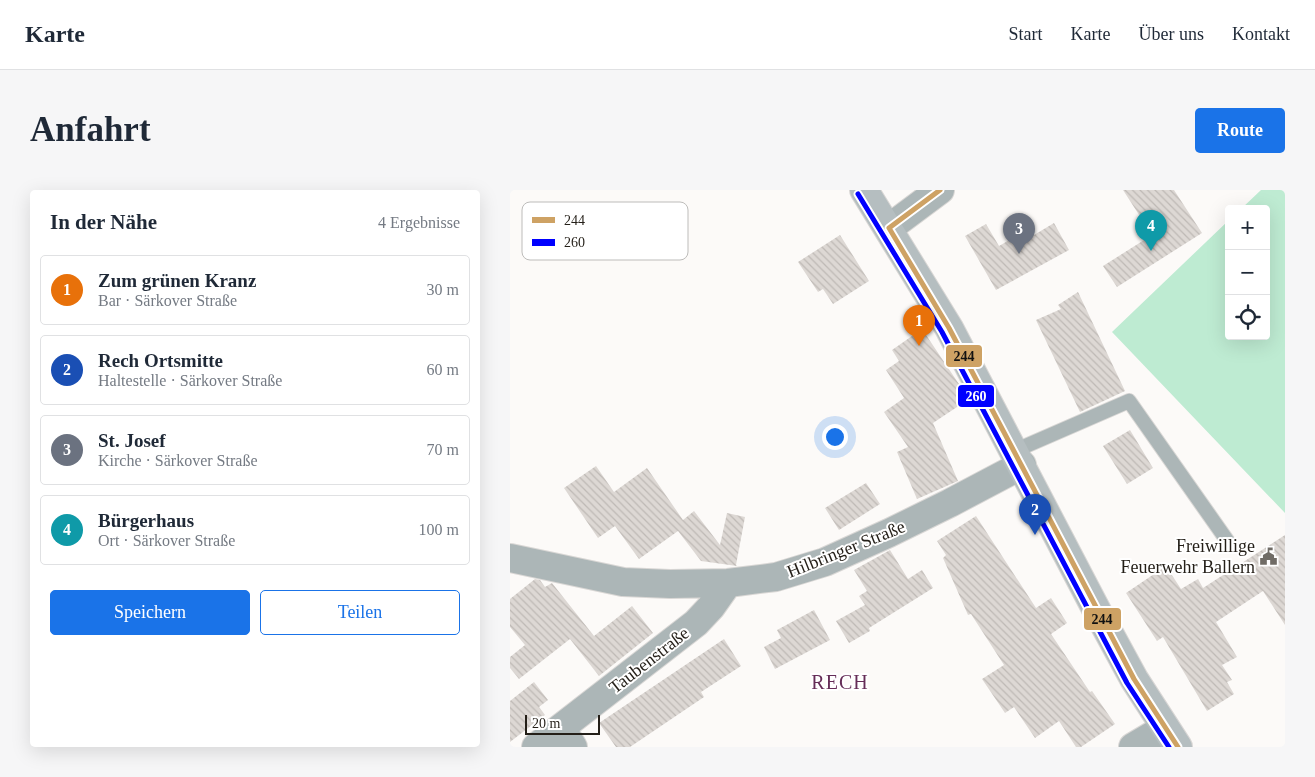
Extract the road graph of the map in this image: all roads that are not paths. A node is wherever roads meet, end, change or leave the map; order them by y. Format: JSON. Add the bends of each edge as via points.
{"nodes":[{"id":1,"x":864,"y":190,"type":"edge"},
{"id":2,"x":940,"y":190,"type":"edge"},
{"id":3,"x":889,"y":228,"type":"junction"},
{"id":4,"x":1018,"y":458,"type":"junction"},
{"id":5,"x":1231,"y":546,"type":"dead end"},
{"id":6,"x":510,"y":558,"type":"edge"},
{"id":7,"x":728,"y":583,"type":"junction"},
{"id":8,"x":1171,"y":737,"type":"edge"},
{"id":9,"x":567,"y":738,"type":"edge"},
{"id":10,"x":536,"y":747,"type":"edge"},
{"id":11,"x":1133,"y":747,"type":"edge"}],
"edges":[{"from":1,"to":3,"type":"main road"},
{"from":2,"to":3,"type":"street"},
{"from":3,"to":4,"type":"main road","via":[[949,328]]},
{"from":4,"to":5,"type":"lane","via":[[1129,401]]},
{"from":4,"to":7,"type":"street","name":"Hilbringer Straße","via":[[906,525],[825,562],[776,577]]},
{"from":4,"to":8,"type":"main road","via":[[1106,628]]},
{"from":6,"to":7,"type":"street","name":"Hilbringer Straße","via":[[623,582]]},
{"from":7,"to":9,"type":"street","name":"Taubenstraße","via":[[696,623]]},
{"from":8,"to":11,"type":"street"},
{"from":9,"to":10,"type":"street","name":"Taubenstraße"}]}
